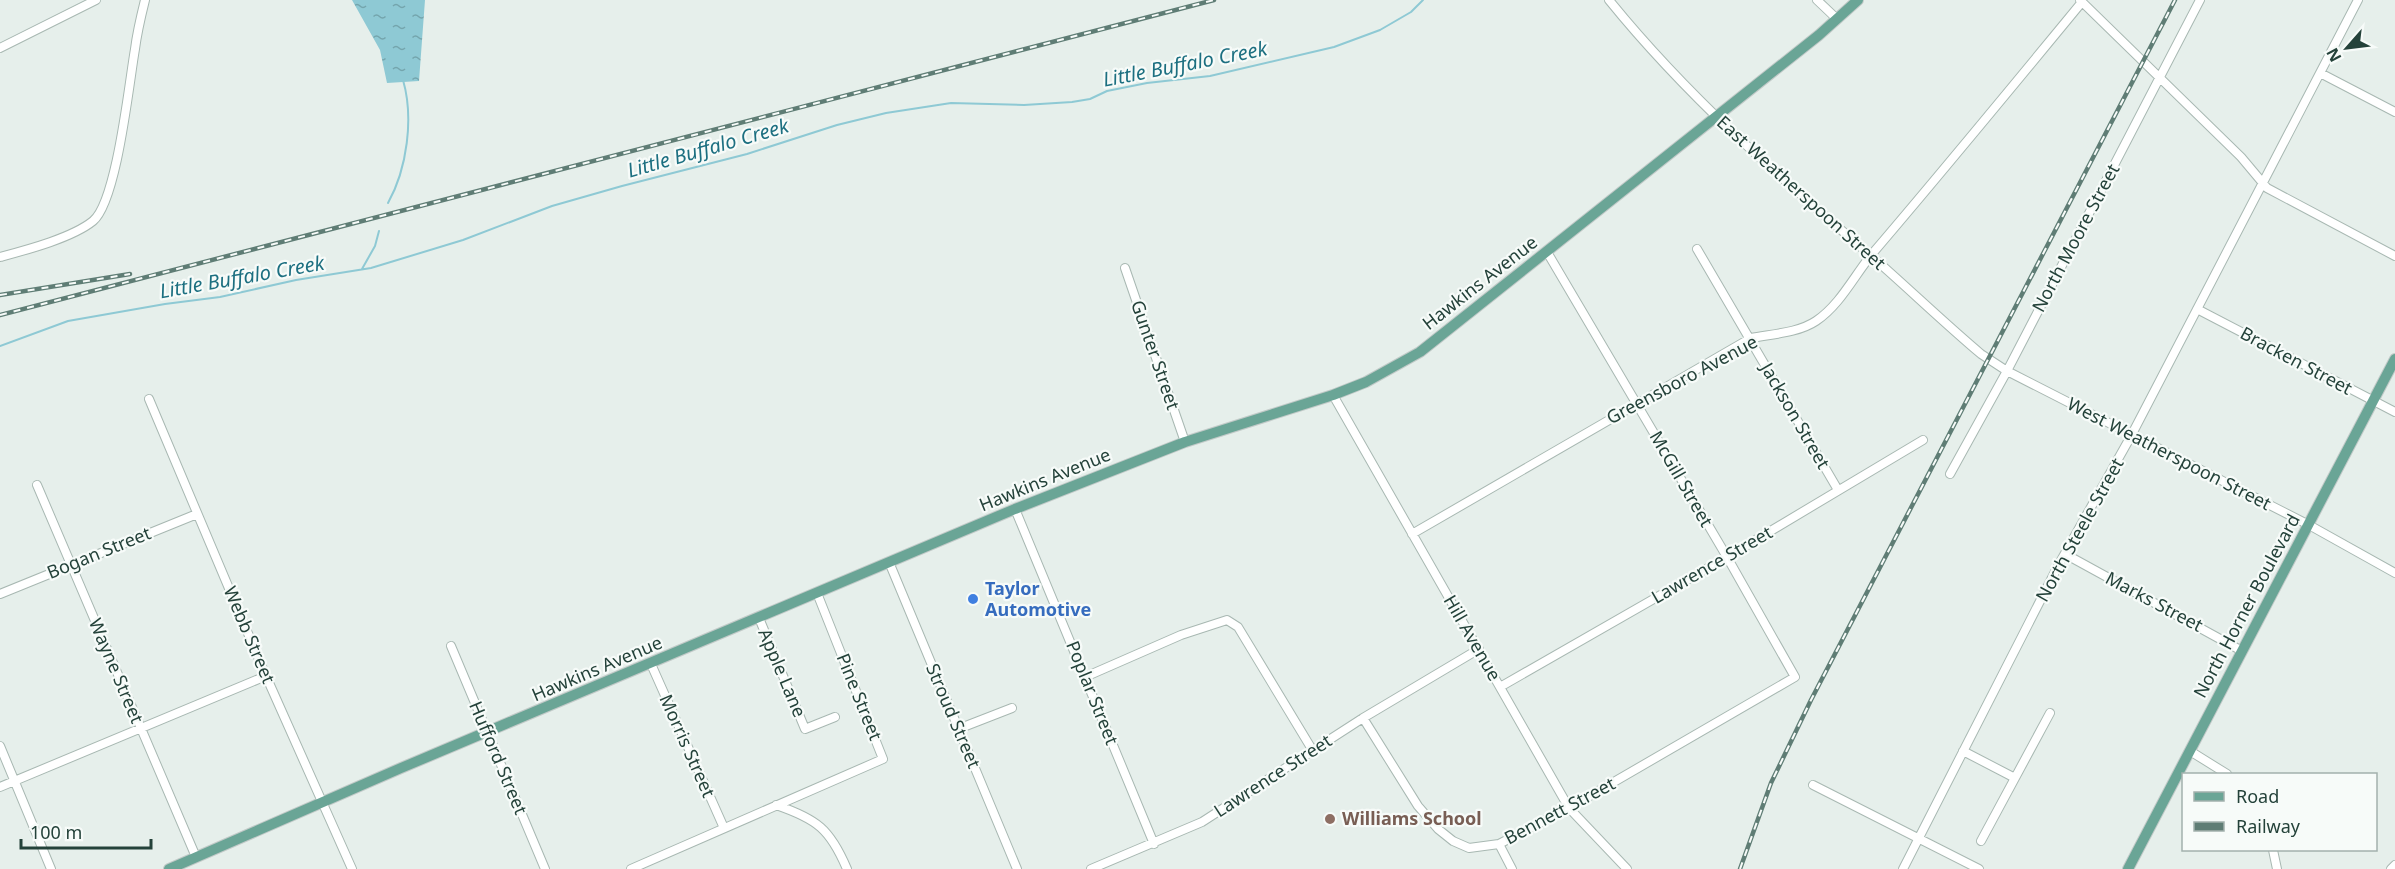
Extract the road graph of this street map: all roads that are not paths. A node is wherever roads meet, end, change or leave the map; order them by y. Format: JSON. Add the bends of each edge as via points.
{"nodes":[{"id":1,"x":96,"y":0,"type":"edge"},
{"id":2,"x":145,"y":0,"type":"edge"},
{"id":3,"x":1609,"y":0,"type":"edge"},
{"id":4,"x":1817,"y":0,"type":"edge"},
{"id":5,"x":1858,"y":0,"type":"edge"},
{"id":6,"x":2200,"y":0,"type":"edge"},
{"id":7,"x":2358,"y":0,"type":"edge"},
{"id":8,"x":2081,"y":1,"type":"edge"},
{"id":9,"x":1837,"y":19,"type":"junction"},
{"id":10,"x":0,"y":48,"type":"edge"},
{"id":11,"x":2322,"y":74,"type":"junction"},
{"id":12,"x":2160,"y":78,"type":"junction"},
{"id":13,"x":2395,"y":112,"type":"edge"},
{"id":14,"x":1715,"y":117,"type":"junction"},
{"id":15,"x":2263,"y":184,"type":"junction"},
{"id":16,"x":1697,"y":249,"type":"dead end"},
{"id":17,"x":1547,"y":252,"type":"junction"},
{"id":18,"x":1871,"y":256,"type":"junction"},
{"id":19,"x":2395,"y":256,"type":"edge"},
{"id":20,"x":0,"y":257,"type":"edge"},
{"id":21,"x":1125,"y":268,"type":"dead end"},
{"id":22,"x":2197,"y":309,"type":"junction"},
{"id":23,"x":1751,"y":338,"type":"junction"},
{"id":24,"x":2395,"y":359,"type":"edge"},
{"id":25,"x":2007,"y":371,"type":"junction"},
{"id":26,"x":1333,"y":395,"type":"junction"},
{"id":27,"x":149,"y":399,"type":"dead end"},
{"id":28,"x":2373,"y":401,"type":"junction"},
{"id":29,"x":1636,"y":403,"type":"junction"},
{"id":30,"x":2395,"y":412,"type":"edge"},
{"id":31,"x":2131,"y":436,"type":"junction"},
{"id":32,"x":1923,"y":440,"type":"dead end"},
{"id":33,"x":1185,"y":442,"type":"junction"},
{"id":34,"x":1950,"y":474,"type":"dead end"},
{"id":35,"x":37,"y":484,"type":"dead end"},
{"id":36,"x":1838,"y":490,"type":"junction"},
{"id":37,"x":1015,"y":510,"type":"junction"},
{"id":38,"x":198,"y":513,"type":"junction"},
{"id":39,"x":2309,"y":525,"type":"junction"},
{"id":40,"x":1412,"y":534,"type":"junction"},
{"id":41,"x":2065,"y":554,"type":"junction"},
{"id":42,"x":1727,"y":557,"type":"junction"},
{"id":43,"x":889,"y":562,"type":"junction"},
{"id":44,"x":71,"y":564,"type":"junction"},
{"id":45,"x":2395,"y":573,"type":"edge"},
{"id":46,"x":818,"y":593,"type":"junction"},
{"id":47,"x":0,"y":594,"type":"edge"},
{"id":48,"x":759,"y":618,"type":"junction"},
{"id":49,"x":451,"y":646,"type":"dead end"},
{"id":50,"x":1479,"y":649,"type":"junction"},
{"id":51,"x":2242,"y":651,"type":"junction"},
{"id":52,"x":651,"y":664,"type":"junction"},
{"id":53,"x":266,"y":676,"type":"junction"},
{"id":54,"x":1085,"y":677,"type":"junction"},
{"id":55,"x":1795,"y":677,"type":"joint"},
{"id":56,"x":1500,"y":687,"type":"junction"},
{"id":57,"x":1012,"y":708,"type":"dead end"},
{"id":58,"x":2050,"y":713,"type":"dead end"},
{"id":59,"x":835,"y":717,"type":"dead end"},
{"id":60,"x":1363,"y":718,"type":"junction"},
{"id":61,"x":141,"y":729,"type":"junction"},
{"id":62,"x":958,"y":729,"type":"junction"},
{"id":63,"x":488,"y":732,"type":"junction"},
{"id":64,"x":0,"y":746,"type":"edge"},
{"id":65,"x":1313,"y":751,"type":"junction"},
{"id":66,"x":1963,"y":751,"type":"junction"},
{"id":67,"x":2190,"y":751,"type":"junction"},
{"id":68,"x":2225,"y":773,"type":"edge"},
{"id":69,"x":2015,"y":778,"type":"junction"},
{"id":70,"x":15,"y":781,"type":"junction"},
{"id":71,"x":1813,"y":785,"type":"dead end"},
{"id":72,"x":0,"y":787,"type":"edge"},
{"id":73,"x":322,"y":802,"type":"junction"},
{"id":74,"x":777,"y":805,"type":"junction"},
{"id":75,"x":1569,"y":808,"type":"junction"},
{"id":76,"x":724,"y":828,"type":"junction"},
{"id":77,"x":1919,"y":838,"type":"junction"},
{"id":78,"x":1981,"y":841,"type":"dead end"},
{"id":79,"x":1154,"y":844,"type":"junction"},
{"id":80,"x":1498,"y":844,"type":"junction"},
{"id":81,"x":2273,"y":851,"type":"edge"},
{"id":82,"x":196,"y":857,"type":"junction"},
{"id":83,"x":2395,"y":865,"type":"edge"},
{"id":84,"x":51,"y":869,"type":"edge"},
{"id":85,"x":169,"y":869,"type":"edge"},
{"id":86,"x":352,"y":869,"type":"edge"},
{"id":87,"x":545,"y":869,"type":"edge"},
{"id":88,"x":632,"y":869,"type":"edge"},
{"id":89,"x":847,"y":869,"type":"edge"},
{"id":90,"x":1017,"y":869,"type":"edge"},
{"id":91,"x":1090,"y":869,"type":"edge"},
{"id":92,"x":1512,"y":869,"type":"edge"},
{"id":93,"x":1627,"y":869,"type":"edge"},
{"id":94,"x":1903,"y":869,"type":"edge"},
{"id":95,"x":1979,"y":869,"type":"edge"},
{"id":96,"x":2128,"y":869,"type":"edge"},
{"id":97,"x":2277,"y":869,"type":"edge"},
{"id":98,"x":2391,"y":869,"type":"edge"}],
"edges":[{"from":1,"to":10,"type":"street"},
{"from":2,"to":20,"type":"street","via":[[117,158],[100,213],[84,227]]},
{"from":3,"to":14,"type":"street","name":"East Weatherspoon Street"},
{"from":4,"to":9,"type":"street"},
{"from":5,"to":9,"type":"main road","name":"Hawkins Avenue"},
{"from":6,"to":12,"type":"street","name":"North Moore Street"},
{"from":7,"to":11,"type":"street","name":"North Steele Street"},
{"from":8,"to":12,"type":"street"},
{"from":8,"to":18,"type":"street","name":"Greensboro Avenue"},
{"from":9,"to":14,"type":"main road","name":"Hawkins Avenue"},
{"from":11,"to":13,"type":"street"},
{"from":11,"to":15,"type":"street","name":"North Steele Street"},
{"from":12,"to":15,"type":"street","via":[[2241,157]]},
{"from":12,"to":25,"type":"street","name":"North Moore Street"},
{"from":14,"to":17,"type":"main road","name":"Hawkins Avenue"},
{"from":14,"to":18,"type":"street","name":"East Weatherspoon Street"},
{"from":15,"to":19,"type":"street","via":[[2297,206]]},
{"from":15,"to":22,"type":"street","name":"North Steele Street"},
{"from":16,"to":23,"type":"street","name":"Jackson Street"},
{"from":17,"to":26,"type":"main road","name":"Hawkins Avenue","via":[[1420,352]]},
{"from":17,"to":29,"type":"street","name":"McGill Street"},
{"from":18,"to":23,"type":"street","name":"Greensboro Avenue","via":[[1818,320],[1805,327]]},
{"from":18,"to":25,"type":"street","name":"East Weatherspoon Street","via":[[1962,338]]},
{"from":21,"to":33,"type":"street","name":"Gunter Street"},
{"from":22,"to":28,"type":"street","name":"Bracken Street"},
{"from":22,"to":31,"type":"street","name":"North Steele Street"},
{"from":23,"to":29,"type":"street","name":"Greensboro Avenue"},
{"from":23,"to":36,"type":"street","name":"Jackson Street"},
{"from":24,"to":28,"type":"main road","name":"North Horner Boulevard"},
{"from":25,"to":31,"type":"street","name":"West Weatherspoon Street"},
{"from":25,"to":34,"type":"street","name":"North Moore Street"},
{"from":26,"to":33,"type":"main road","name":"Hawkins Avenue"},
{"from":26,"to":40,"type":"street","name":"Hill Avenue"},
{"from":27,"to":38,"type":"street","name":"Webb Street"},
{"from":28,"to":30,"type":"street","name":"Bracken Street"},
{"from":28,"to":39,"type":"main road","name":"North Horner Boulevard"},
{"from":29,"to":40,"type":"street","name":"Greensboro Avenue"},
{"from":29,"to":42,"type":"street","name":"McGill Street"},
{"from":31,"to":39,"type":"street","name":"West Weatherspoon Street"},
{"from":31,"to":41,"type":"street","name":"North Steele Street"},
{"from":32,"to":36,"type":"street","name":"Lawrence Street"},
{"from":33,"to":37,"type":"main road","name":"Hawkins Avenue"},
{"from":35,"to":44,"type":"street","name":"Wayne Street"},
{"from":36,"to":42,"type":"street","name":"Lawrence Street"},
{"from":37,"to":43,"type":"main road","name":"Hawkins Avenue"},
{"from":37,"to":54,"type":"street","name":"Poplar Street"},
{"from":38,"to":44,"type":"street","name":"Bogan Street"},
{"from":38,"to":53,"type":"street","name":"Webb Street"},
{"from":39,"to":45,"type":"street","name":"West Weatherspoon Street"},
{"from":39,"to":51,"type":"main road","name":"North Horner Boulevard"},
{"from":40,"to":50,"type":"street","name":"Hill Avenue"},
{"from":41,"to":51,"type":"street","name":"Marks Street"},
{"from":41,"to":66,"type":"street","name":"North Steele Street"},
{"from":42,"to":55,"type":"street","name":"McGill Street"},
{"from":42,"to":56,"type":"street","name":"Lawrence Street"},
{"from":43,"to":46,"type":"main road","name":"Hawkins Avenue"},
{"from":43,"to":62,"type":"street","name":"Stroud Street"},
{"from":44,"to":47,"type":"street","name":"Bogan Street"},
{"from":44,"to":61,"type":"street","name":"Wayne Street"},
{"from":46,"to":48,"type":"main road","name":"Hawkins Avenue"},
{"from":46,"to":74,"type":"street","name":"Pine Street","via":[[883,759]]},
{"from":48,"to":52,"type":"main road","name":"Hawkins Avenue"},
{"from":48,"to":59,"type":"street","name":"Apple Lane","via":[[805,729]]},
{"from":49,"to":63,"type":"street","name":"Hufford Street"},
{"from":50,"to":56,"type":"street","name":"Hill Avenue"},
{"from":50,"to":60,"type":"street","name":"Lawrence Street"},
{"from":51,"to":67,"type":"main road","name":"North Horner Boulevard"},
{"from":52,"to":63,"type":"main road","name":"Hawkins Avenue"},
{"from":52,"to":76,"type":"street","name":"Morris Street"},
{"from":53,"to":61,"type":"street"},
{"from":53,"to":73,"type":"street","name":"Webb Street"},
{"from":54,"to":65,"type":"street","via":[[1190,631],[1229,621],[1238,627]]},
{"from":54,"to":79,"type":"street","name":"Poplar Street"},
{"from":55,"to":75,"type":"street","name":"Bennett Street"},
{"from":56,"to":75,"type":"street","name":"Hill Avenue"},
{"from":57,"to":62,"type":"street"},
{"from":58,"to":69,"type":"street"},
{"from":60,"to":65,"type":"street","name":"Lawrence Street"},
{"from":60,"to":80,"type":"street","name":"Bennett Street","via":[[1418,806],[1438,829],[1469,848]]},
{"from":61,"to":70,"type":"street"},
{"from":61,"to":82,"type":"street","name":"Wayne Street"},
{"from":62,"to":90,"type":"street","name":"Stroud Street"},
{"from":63,"to":73,"type":"main road","name":"Hawkins Avenue"},
{"from":63,"to":87,"type":"street","name":"Hufford Street"},
{"from":64,"to":70,"type":"street"},
{"from":65,"to":79,"type":"street","name":"Lawrence Street","via":[[1202,822]]},
{"from":66,"to":69,"type":"street"},
{"from":66,"to":77,"type":"street","name":"North Steele Street"},
{"from":67,"to":68,"type":"street"},
{"from":67,"to":96,"type":"main road","name":"North Horner Boulevard"},
{"from":69,"to":78,"type":"street"},
{"from":70,"to":72,"type":"street"},
{"from":70,"to":84,"type":"street"},
{"from":71,"to":77,"type":"street"},
{"from":73,"to":82,"type":"main road","name":"Hawkins Avenue"},
{"from":73,"to":86,"type":"street","name":"Webb Street"},
{"from":74,"to":76,"type":"street"},
{"from":74,"to":89,"type":"street","via":[[803,815],[829,834]]},
{"from":75,"to":80,"type":"street","name":"Bennett Street"},
{"from":75,"to":93,"type":"street","name":"Hill Avenue"},
{"from":76,"to":88,"type":"street"},
{"from":77,"to":94,"type":"street","name":"North Steele Street"},
{"from":77,"to":95,"type":"street"},
{"from":79,"to":91,"type":"street","name":"Lawrence Street"},
{"from":80,"to":92,"type":"street"},
{"from":81,"to":97,"type":"street"},
{"from":82,"to":85,"type":"main road","name":"Hawkins Avenue"},
{"from":83,"to":98,"type":"street"}]}
